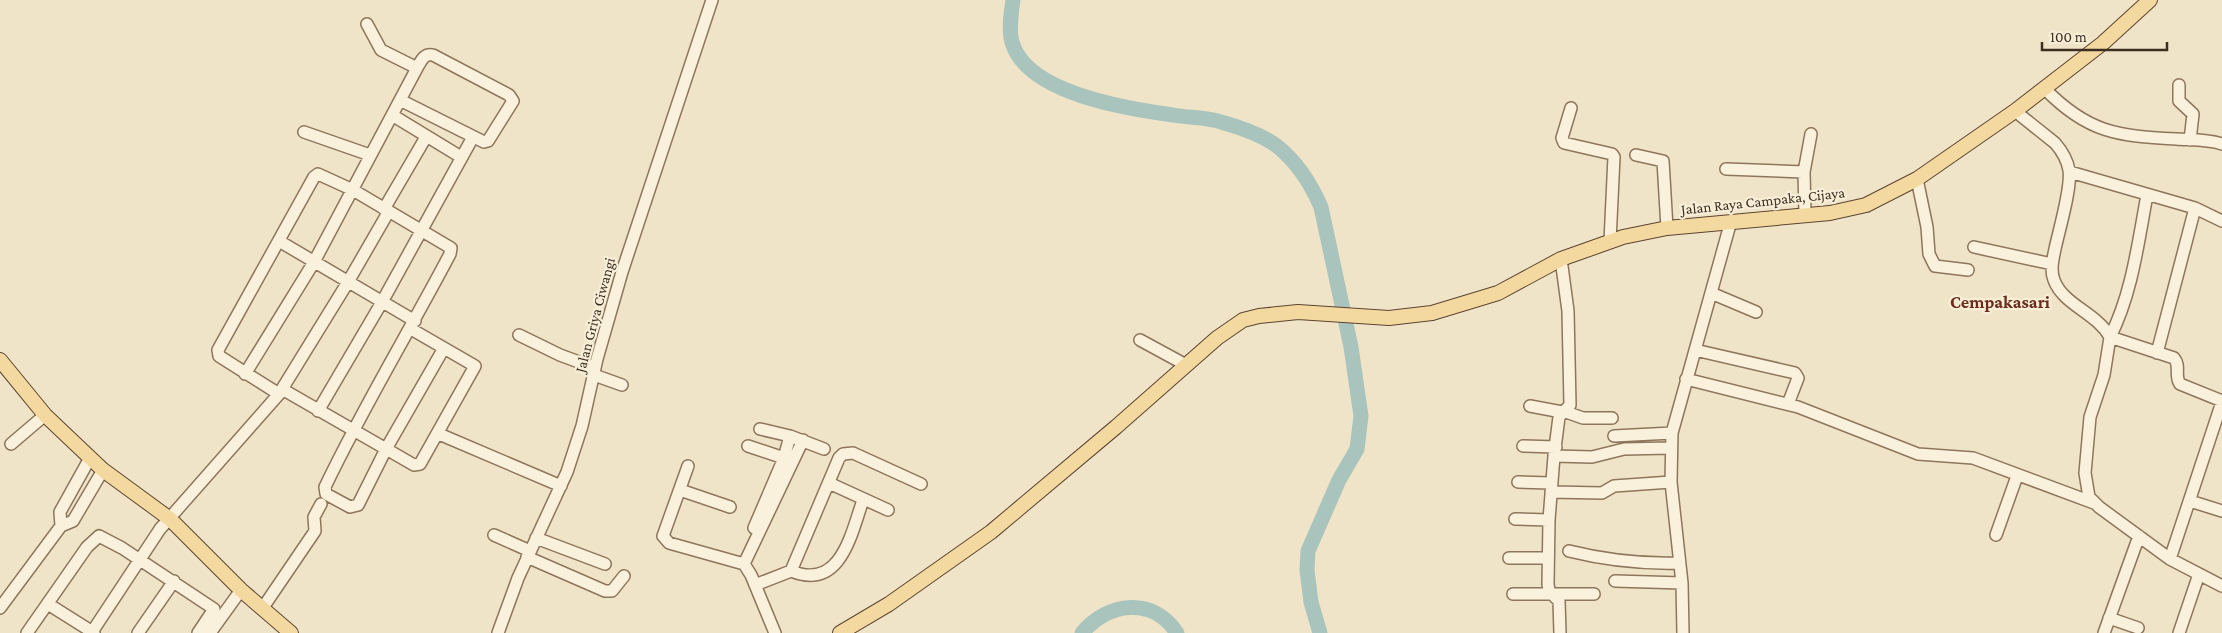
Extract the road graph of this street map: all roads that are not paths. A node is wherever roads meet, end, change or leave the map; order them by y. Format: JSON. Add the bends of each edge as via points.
{"nodes":[{"id":1,"x":712,"y":0,"type":"edge"},
{"id":2,"x":2150,"y":0,"type":"edge"},
{"id":3,"x":367,"y":24,"type":"dead end"},
{"id":4,"x":417,"y":68,"type":"junction"},
{"id":5,"x":2179,"y":85,"type":"dead end"},
{"id":6,"x":2045,"y":89,"type":"junction"},
{"id":7,"x":400,"y":100,"type":"junction"},
{"id":8,"x":1571,"y":108,"type":"dead end"},
{"id":9,"x":2015,"y":111,"type":"junction"},
{"id":10,"x":392,"y":115,"type":"junction"},
{"id":11,"x":304,"y":132,"type":"dead end"},
{"id":12,"x":1810,"y":134,"type":"dead end"},
{"id":13,"x":426,"y":136,"type":"junction"},
{"id":14,"x":473,"y":137,"type":"junction"},
{"id":15,"x":2190,"y":140,"type":"junction"},
{"id":16,"x":2222,"y":144,"type":"edge"},
{"id":17,"x":370,"y":155,"type":"junction"},
{"id":18,"x":1636,"y":156,"type":"dead end"},
{"id":19,"x":460,"y":157,"type":"junction"},
{"id":20,"x":1726,"y":169,"type":"dead end"},
{"id":21,"x":1804,"y":172,"type":"junction"},
{"id":22,"x":2070,"y":172,"type":"junction"},
{"id":23,"x":1917,"y":179,"type":"junction"},
{"id":24,"x":353,"y":190,"type":"junction"},
{"id":25,"x":2148,"y":195,"type":"junction"},
{"id":26,"x":2194,"y":208,"type":"junction"},
{"id":27,"x":386,"y":210,"type":"junction"},
{"id":28,"x":1805,"y":215,"type":"junction"},
{"id":29,"x":1731,"y":221,"type":"junction"},
{"id":30,"x":2222,"y":221,"type":"edge"},
{"id":31,"x":1667,"y":228,"type":"junction"},
{"id":32,"x":421,"y":230,"type":"junction"},
{"id":33,"x":1610,"y":240,"type":"junction"},
{"id":34,"x":279,"y":241,"type":"junction"},
{"id":35,"x":1974,"y":247,"type":"dead end"},
{"id":36,"x":1561,"y":260,"type":"junction"},
{"id":37,"x":314,"y":262,"type":"junction"},
{"id":38,"x":2052,"y":264,"type":"junction"},
{"id":39,"x":1968,"y":270,"type":"dead end"},
{"id":40,"x":348,"y":282,"type":"junction"},
{"id":41,"x":1711,"y":293,"type":"junction"},
{"id":42,"x":382,"y":302,"type":"junction"},
{"id":43,"x":1756,"y":312,"type":"dead end"},
{"id":44,"x":413,"y":325,"type":"junction"},
{"id":45,"x":519,"y":335,"type":"dead end"},
{"id":46,"x":2110,"y":337,"type":"junction"},
{"id":47,"x":1140,"y":340,"type":"dead end"},
{"id":48,"x":444,"y":348,"type":"junction"},
{"id":49,"x":1695,"y":350,"type":"junction"},
{"id":50,"x":2157,"y":352,"type":"junction"},
{"id":51,"x":0,"y":360,"type":"edge"},
{"id":52,"x":1186,"y":365,"type":"junction"},
{"id":53,"x":595,"y":372,"type":"junction"},
{"id":54,"x":245,"y":374,"type":"junction"},
{"id":55,"x":1686,"y":379,"type":"junction"},
{"id":56,"x":622,"y":385,"type":"dead end"},
{"id":57,"x":280,"y":392,"type":"junction"},
{"id":58,"x":2222,"y":401,"type":"edge"},
{"id":59,"x":1788,"y":404,"type":"junction"},
{"id":60,"x":1530,"y":406,"type":"dead end"},
{"id":61,"x":318,"y":411,"type":"junction"},
{"id":62,"x":1562,"y":412,"type":"junction"},
{"id":63,"x":45,"y":415,"type":"junction"},
{"id":64,"x":1612,"y":418,"type":"dead end"},
{"id":65,"x":760,"y":429,"type":"dead end"},
{"id":66,"x":352,"y":430,"type":"junction"},
{"id":67,"x":1672,"y":433,"type":"junction"},
{"id":68,"x":438,"y":434,"type":"junction"},
{"id":69,"x":790,"y":436,"type":"junction"},
{"id":70,"x":1614,"y":436,"type":"dead end"},
{"id":71,"x":803,"y":440,"type":"junction"},
{"id":72,"x":11,"y":444,"type":"dead end"},
{"id":73,"x":748,"y":446,"type":"dead end"},
{"id":74,"x":1523,"y":446,"type":"dead end"},
{"id":75,"x":1670,"y":448,"type":"junction"},
{"id":76,"x":386,"y":449,"type":"junction"},
{"id":77,"x":824,"y":449,"type":"dead end"},
{"id":78,"x":1555,"y":452,"type":"junction"},
{"id":79,"x":90,"y":458,"type":"junction"},
{"id":80,"x":784,"y":458,"type":"junction"},
{"id":81,"x":688,"y":466,"type":"dead end"},
{"id":82,"x":103,"y":470,"type":"junction"},
{"id":83,"x":2017,"y":476,"type":"junction"},
{"id":84,"x":1518,"y":482,"type":"dead end"},
{"id":85,"x":1671,"y":482,"type":"junction"},
{"id":86,"x":829,"y":483,"type":"junction"},
{"id":87,"x":921,"y":484,"type":"dead end"},
{"id":88,"x":561,"y":486,"type":"junction"},
{"id":89,"x":1551,"y":487,"type":"junction"},
{"id":90,"x":680,"y":490,"type":"junction"},
{"id":91,"x":863,"y":500,"type":"junction"},
{"id":92,"x":2190,"y":501,"type":"junction"},
{"id":93,"x":2094,"y":503,"type":"junction"},
{"id":94,"x":321,"y":504,"type":"dead end"},
{"id":95,"x":730,"y":507,"type":"dead end"},
{"id":96,"x":888,"y":510,"type":"dead end"},
{"id":97,"x":2222,"y":511,"type":"edge"},
{"id":98,"x":1515,"y":519,"type":"dead end"},
{"id":99,"x":170,"y":520,"type":"junction"},
{"id":100,"x":1549,"y":520,"type":"junction"},
{"id":101,"x":61,"y":526,"type":"junction"},
{"id":102,"x":1996,"y":534,"type":"dead end"},
{"id":103,"x":494,"y":535,"type":"dead end"},
{"id":104,"x":2139,"y":536,"type":"junction"},
{"id":105,"x":536,"y":538,"type":"junction"},
{"id":106,"x":1569,"y":551,"type":"dead end"},
{"id":107,"x":529,"y":554,"type":"junction"},
{"id":108,"x":1509,"y":558,"type":"dead end"},
{"id":109,"x":1548,"y":558,"type":"junction"},
{"id":110,"x":2170,"y":559,"type":"junction"},
{"id":111,"x":139,"y":560,"type":"junction"},
{"id":112,"x":742,"y":563,"type":"junction"},
{"id":113,"x":1679,"y":563,"type":"junction"},
{"id":114,"x":605,"y":564,"type":"dead end"},
{"id":115,"x":791,"y":572,"type":"junction"},
{"id":116,"x":2199,"y":574,"type":"junction"},
{"id":117,"x":624,"y":576,"type":"dead end"},
{"id":118,"x":174,"y":581,"type":"junction"},
{"id":119,"x":1615,"y":581,"type":"dead end"},
{"id":120,"x":1682,"y":583,"type":"junction"},
{"id":121,"x":755,"y":585,"type":"junction"},
{"id":122,"x":2222,"y":586,"type":"edge"},
{"id":123,"x":241,"y":590,"type":"junction"},
{"id":124,"x":1513,"y":594,"type":"dead end"},
{"id":125,"x":1552,"y":594,"type":"junction"},
{"id":126,"x":1594,"y":594,"type":"dead end"},
{"id":127,"x":48,"y":604,"type":"junction"},
{"id":128,"x":0,"y":608,"type":"edge"},
{"id":129,"x":262,"y":609,"type":"junction"},
{"id":130,"x":2110,"y":618,"type":"junction"},
{"id":131,"x":2138,"y":628,"type":"dead end"},
{"id":132,"x":284,"y":631,"type":"edge"},
{"id":133,"x":93,"y":632,"type":"edge"},
{"id":134,"x":27,"y":633,"type":"edge"},
{"id":135,"x":138,"y":633,"type":"edge"},
{"id":136,"x":198,"y":633,"type":"edge"},
{"id":137,"x":210,"y":633,"type":"edge"},
{"id":138,"x":498,"y":633,"type":"edge"},
{"id":139,"x":774,"y":633,"type":"edge"},
{"id":140,"x":840,"y":633,"type":"edge"},
{"id":141,"x":1560,"y":633,"type":"edge"},
{"id":142,"x":1683,"y":633,"type":"edge"},
{"id":143,"x":2104,"y":633,"type":"edge"},
{"id":144,"x":2179,"y":633,"type":"edge"}],
"edges":[{"from":1,"to":53,"type":"street","name":"Jalan Griya Ciwangi","via":[[622,272]]},
{"from":2,"to":6,"type":"main road","name":"Jalan Raya Campaka, Cijaya","via":[[2103,44]]},
{"from":3,"to":4,"type":"street","via":[[381,50]]},
{"from":4,"to":7,"type":"street"},
{"from":4,"to":14,"type":"street","via":[[424,57],[433,55],[511,96],[513,101],[488,141]]},
{"from":5,"to":15,"type":"street","via":[[2179,101],[2193,114]]},
{"from":6,"to":9,"type":"main road","name":"Jalan Raya Campaka, Cijaya"},
{"from":6,"to":15,"type":"street","via":[[2063,108],[2093,126],[2136,137]]},
{"from":7,"to":10,"type":"street"},
{"from":7,"to":14,"type":"street"},
{"from":8,"to":33,"type":"street","via":[[1562,138],[1564,143],[1614,157]]},
{"from":9,"to":22,"type":"street","via":[[2060,149]]},
{"from":9,"to":23,"type":"main road","name":"Jalan Raya Campaka, Cijaya"},
{"from":10,"to":13,"type":"street"},
{"from":10,"to":17,"type":"street"},
{"from":11,"to":17,"type":"street"},
{"from":12,"to":21,"type":"street"},
{"from":13,"to":19,"type":"street"},
{"from":13,"to":27,"type":"street"},
{"from":14,"to":19,"type":"street"},
{"from":15,"to":16,"type":"street"},
{"from":17,"to":24,"type":"street"},
{"from":18,"to":31,"type":"street","via":[[1663,161]]},
{"from":19,"to":32,"type":"street"},
{"from":20,"to":21,"type":"street"},
{"from":21,"to":28,"type":"street"},
{"from":22,"to":25,"type":"street"},
{"from":22,"to":38,"type":"street"},
{"from":23,"to":28,"type":"main road","name":"Jalan Raya Campaka, Cijaya","via":[[1866,205]]},
{"from":23,"to":39,"type":"street","via":[[1932,264]]},
{"from":24,"to":27,"type":"street"},
{"from":24,"to":34,"type":"street","via":[[318,174]]},
{"from":24,"to":37,"type":"street"},
{"from":25,"to":26,"type":"street"},
{"from":25,"to":46,"type":"street","via":[[2122,313]]},
{"from":26,"to":30,"type":"street"},
{"from":26,"to":50,"type":"street"},
{"from":27,"to":32,"type":"street"},
{"from":27,"to":40,"type":"street"},
{"from":28,"to":29,"type":"main road","name":"Jalan Raya Campaka, Cijaya"},
{"from":29,"to":31,"type":"main road","name":"Jalan Raya Campaka, Cijaya"},
{"from":29,"to":41,"type":"street"},
{"from":31,"to":33,"type":"main road","name":"Jalan Raya Campaka, Cijaya"},
{"from":32,"to":42,"type":"street"},
{"from":32,"to":44,"type":"street","via":[[451,250]]},
{"from":33,"to":36,"type":"main road","name":"Jalan Raya Campaka, Cijaya"},
{"from":34,"to":37,"type":"street"},
{"from":34,"to":54,"type":"street","via":[[218,350],[219,356]]},
{"from":35,"to":38,"type":"street"},
{"from":36,"to":52,"type":"main road","name":"Jalan Raya Campaka, Cijaya","via":[[1498,293],[1432,313],[1388,318],[1298,312],[1243,320]]},
{"from":36,"to":62,"type":"street","via":[[1571,357],[1570,404]]},
{"from":37,"to":40,"type":"street"},
{"from":37,"to":54,"type":"street"},
{"from":38,"to":46,"type":"street","via":[[2057,286],[2102,325]]},
{"from":40,"to":42,"type":"street"},
{"from":40,"to":57,"type":"street"},
{"from":41,"to":43,"type":"street"},
{"from":41,"to":49,"type":"street"},
{"from":42,"to":44,"type":"street"},
{"from":42,"to":61,"type":"street"},
{"from":44,"to":48,"type":"street"},
{"from":44,"to":66,"type":"street"},
{"from":45,"to":53,"type":"street"},
{"from":46,"to":50,"type":"street"},
{"from":46,"to":93,"type":"street","via":[[2104,375],[2090,417],[2084,473],[2086,490]]},
{"from":47,"to":52,"type":"street"},
{"from":48,"to":68,"type":"street","via":[[473,362],[475,368]]},
{"from":48,"to":76,"type":"street"},
{"from":49,"to":55,"type":"street"},
{"from":49,"to":59,"type":"street","via":[[1796,373],[1798,378]]},
{"from":50,"to":58,"type":"street","via":[[2176,360],[2180,384]]},
{"from":51,"to":63,"type":"main road"},
{"from":52,"to":140,"type":"main road","name":"Jalan Raya Campaka, Cijaya","via":[[991,532],[889,604]]},
{"from":53,"to":56,"type":"street"},
{"from":53,"to":88,"type":"street","name":"Jalan Griya Ciwangi","via":[[582,426]]},
{"from":54,"to":57,"type":"street"},
{"from":55,"to":59,"type":"street"},
{"from":55,"to":67,"type":"street"},
{"from":57,"to":61,"type":"street"},
{"from":57,"to":99,"type":"street"},
{"from":58,"to":92,"type":"street"},
{"from":59,"to":83,"type":"street","via":[[1918,454],[1966,457]]},
{"from":60,"to":62,"type":"street"},
{"from":61,"to":66,"type":"street"},
{"from":62,"to":64,"type":"street","via":[[1583,418]]},
{"from":62,"to":78,"type":"street"},
{"from":63,"to":72,"type":"street"},
{"from":63,"to":79,"type":"main road"},
{"from":65,"to":69,"type":"street"},
{"from":66,"to":76,"type":"street"},
{"from":66,"to":76,"type":"street","via":[[325,487],[326,494],[350,507],[358,505]]},
{"from":67,"to":70,"type":"street"},
{"from":67,"to":75,"type":"street"},
{"from":68,"to":76,"type":"street","via":[[420,464]]},
{"from":68,"to":88,"type":"street"},
{"from":69,"to":71,"type":"street"},
{"from":69,"to":80,"type":"street"},
{"from":71,"to":77,"type":"street"},
{"from":71,"to":112,"type":"street"},
{"from":73,"to":80,"type":"street"},
{"from":74,"to":78,"type":"street"},
{"from":75,"to":78,"type":"street","via":[[1624,450],[1592,457]]},
{"from":75,"to":85,"type":"street"},
{"from":78,"to":89,"type":"street"},
{"from":79,"to":82,"type":"main road"},
{"from":79,"to":101,"type":"street","via":[[60,512]]},
{"from":80,"to":112,"type":"street"},
{"from":81,"to":90,"type":"street"},
{"from":82,"to":99,"type":"main road"},
{"from":82,"to":101,"type":"street","via":[[73,521]]},
{"from":83,"to":93,"type":"street"},
{"from":83,"to":102,"type":"street"},
{"from":84,"to":89,"type":"street"},
{"from":85,"to":89,"type":"street","via":[[1614,486],[1602,493]]},
{"from":85,"to":113,"type":"street"},
{"from":86,"to":87,"type":"street","via":[[839,458],[847,452]]},
{"from":86,"to":91,"type":"street"},
{"from":86,"to":115,"type":"street"},
{"from":88,"to":105,"type":"street","name":"Jalan Griya Ciwangi"},
{"from":89,"to":100,"type":"street"},
{"from":90,"to":95,"type":"street"},
{"from":90,"to":112,"type":"street","via":[[663,536],[666,541]]},
{"from":91,"to":96,"type":"street"},
{"from":91,"to":115,"type":"street","via":[[844,552],[835,565],[813,575]]},
{"from":92,"to":97,"type":"street"},
{"from":92,"to":110,"type":"street"},
{"from":93,"to":104,"type":"street"},
{"from":94,"to":129,"type":"street","via":[[314,517],[315,531]]},
{"from":98,"to":100,"type":"street"},
{"from":99,"to":111,"type":"street"},
{"from":99,"to":123,"type":"main road"},
{"from":100,"to":109,"type":"street"},
{"from":101,"to":128,"type":"street"},
{"from":103,"to":107,"type":"street"},
{"from":104,"to":110,"type":"street"},
{"from":104,"to":130,"type":"street"},
{"from":105,"to":107,"type":"street","name":"Jalan Griya Ciwangi"},
{"from":105,"to":114,"type":"street"},
{"from":106,"to":113,"type":"street","via":[[1649,564]]},
{"from":107,"to":117,"type":"street","via":[[541,564],[605,591],[612,591]]},
{"from":107,"to":138,"type":"street","name":"Jalan Griya Ciwangi"},
{"from":108,"to":109,"type":"street"},
{"from":109,"to":125,"type":"street","via":[[1548,584]]},
{"from":110,"to":116,"type":"street"},
{"from":111,"to":118,"type":"street"},
{"from":111,"to":127,"type":"street","via":[[99,536],[87,547]]},
{"from":111,"to":133,"type":"street"},
{"from":112,"to":121,"type":"street"},
{"from":113,"to":120,"type":"street"},
{"from":115,"to":121,"type":"street"},
{"from":116,"to":122,"type":"street"},
{"from":116,"to":144,"type":"street"},
{"from":118,"to":135,"type":"street"},
{"from":118,"to":136,"type":"street","via":[[214,609]]},
{"from":119,"to":120,"type":"street"},
{"from":120,"to":142,"type":"street"},
{"from":121,"to":139,"type":"street"},
{"from":123,"to":129,"type":"main road"},
{"from":123,"to":137,"type":"street"},
{"from":124,"to":125,"type":"street"},
{"from":125,"to":126,"type":"street"},
{"from":125,"to":141,"type":"street","via":[[1560,601]]},
{"from":127,"to":133,"type":"street"},
{"from":127,"to":134,"type":"street"},
{"from":129,"to":132,"type":"main road"},
{"from":130,"to":131,"type":"street"},
{"from":130,"to":143,"type":"street"}]}
